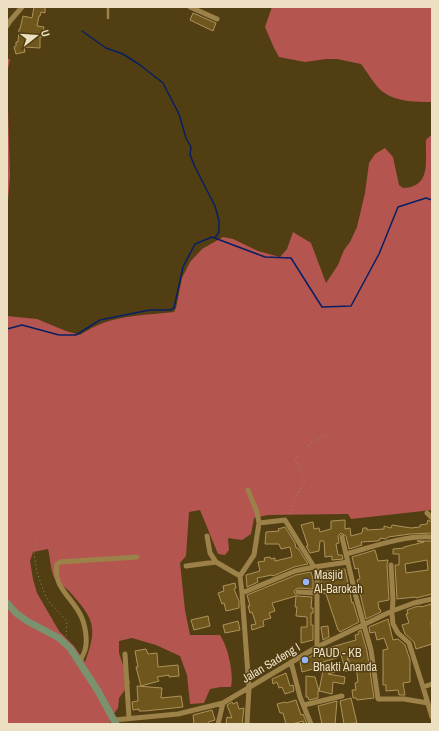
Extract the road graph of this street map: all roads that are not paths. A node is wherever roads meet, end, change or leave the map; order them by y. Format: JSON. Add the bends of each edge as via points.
{"nodes":[{"id":1,"x":22,"y":7,"type":"edge"},
{"id":2,"x":108,"y":7,"type":"edge"},
{"id":3,"x":190,"y":7,"type":"edge"},
{"id":4,"x":108,"y":18,"type":"dead end"},
{"id":5,"x":217,"y":18,"type":"dead end"},
{"id":6,"x":7,"y":26,"type":"edge"},
{"id":7,"x":248,"y":490,"type":"dead end"},
{"id":8,"x":427,"y":513,"type":"dead end"},
{"id":9,"x":432,"y":518,"type":"edge"},
{"id":10,"x":259,"y":523,"type":"junction"},
{"id":11,"x":207,"y":536,"type":"dead end"},
{"id":12,"x":342,"y":537,"type":"dead end"},
{"id":13,"x":432,"y":537,"type":"edge"},
{"id":14,"x":346,"y":554,"type":"junction"},
{"id":15,"x":137,"y":557,"type":"dead end"},
{"id":16,"x":216,"y":562,"type":"junction"},
{"id":17,"x":348,"y":562,"type":"junction"},
{"id":18,"x":391,"y":565,"type":"dead end"},
{"id":19,"x":186,"y":566,"type":"dead end"},
{"id":20,"x":317,"y":566,"type":"junction"},
{"id":21,"x":240,"y":576,"type":"junction"},
{"id":22,"x":298,"y":592,"type":"dead end"},
{"id":23,"x":242,"y":593,"type":"junction"},
{"id":24,"x":317,"y":593,"type":"junction"},
{"id":25,"x":432,"y":598,"type":"edge"},
{"id":26,"x":7,"y":603,"type":"edge"},
{"id":27,"x":392,"y":611,"type":"junction"},
{"id":28,"x":364,"y":626,"type":"junction"},
{"id":29,"x":317,"y":647,"type":"junction"},
{"id":30,"x":125,"y":654,"type":"dead end"},
{"id":31,"x":80,"y":662,"type":"junction"},
{"id":32,"x":291,"y":662,"type":"junction"},
{"id":33,"x":432,"y":684,"type":"edge"},
{"id":34,"x":423,"y":687,"type":"junction"},
{"id":35,"x":249,"y":688,"type":"junction"},
{"id":36,"x":342,"y":696,"type":"dead end"},
{"id":37,"x":428,"y":702,"type":"junction"},
{"id":38,"x":223,"y":703,"type":"junction"},
{"id":39,"x":304,"y":705,"type":"junction"},
{"id":40,"x":432,"y":717,"type":"edge"},
{"id":41,"x":129,"y":718,"type":"junction"},
{"id":42,"x":115,"y":722,"type":"edge"},
{"id":43,"x":218,"y":724,"type":"edge"},
{"id":44,"x":247,"y":724,"type":"edge"},
{"id":45,"x":311,"y":724,"type":"edge"}],
"edges":[{"from":1,"to":6,"type":"street"},
{"from":2,"to":4,"type":"lane"},
{"from":3,"to":5,"type":"street"},
{"from":7,"to":10,"type":"street"},
{"from":8,"to":9,"type":"street"},
{"from":10,"to":20,"type":"street","via":[[285,520]]},
{"from":10,"to":21,"type":"street","via":[[255,552]]},
{"from":11,"to":16,"type":"street","via":[[210,553]]},
{"from":12,"to":14,"type":"street"},
{"from":13,"to":14,"type":"street","via":[[401,540]]},
{"from":14,"to":17,"type":"street"},
{"from":15,"to":31,"type":"street","via":[[57,564],[58,582],[80,614],[84,625],[85,650]]},
{"from":16,"to":19,"type":"street"},
{"from":16,"to":21,"type":"street"},
{"from":17,"to":20,"type":"street"},
{"from":17,"to":28,"type":"street"},
{"from":18,"to":27,"type":"street"},
{"from":20,"to":23,"type":"street","via":[[295,571]]},
{"from":20,"to":24,"type":"street"},
{"from":21,"to":23,"type":"street"},
{"from":22,"to":24,"type":"street"},
{"from":23,"to":35,"type":"street"},
{"from":24,"to":29,"type":"street"},
{"from":25,"to":27,"type":"street","name":"Jalan Sadeng I"},
{"from":26,"to":31,"type":"main road","via":[[16,614],[65,642]]},
{"from":27,"to":28,"type":"street","name":"Jalan Sadeng I"},
{"from":27,"to":34,"type":"street","via":[[393,624],[409,643]]},
{"from":28,"to":29,"type":"street","name":"Jalan Sadeng I"},
{"from":28,"to":37,"type":"street","via":[[371,650],[378,700],[404,699]]},
{"from":29,"to":32,"type":"street","name":"Jalan Sadeng I"},
{"from":30,"to":41,"type":"street"},
{"from":31,"to":42,"type":"main road"},
{"from":32,"to":35,"type":"street","name":"Jalan Sadeng I"},
{"from":32,"to":39,"type":"street"},
{"from":33,"to":34,"type":"street"},
{"from":34,"to":37,"type":"street"},
{"from":35,"to":38,"type":"street","name":"Jalan Sadeng I"},
{"from":35,"to":44,"type":"street"},
{"from":36,"to":39,"type":"street"},
{"from":37,"to":40,"type":"street"},
{"from":38,"to":41,"type":"street","name":"Jalan Sadeng I","via":[[178,714]]},
{"from":38,"to":43,"type":"street"},
{"from":39,"to":45,"type":"street"},
{"from":41,"to":42,"type":"street","name":"Jalan Sadeng I"}]}
